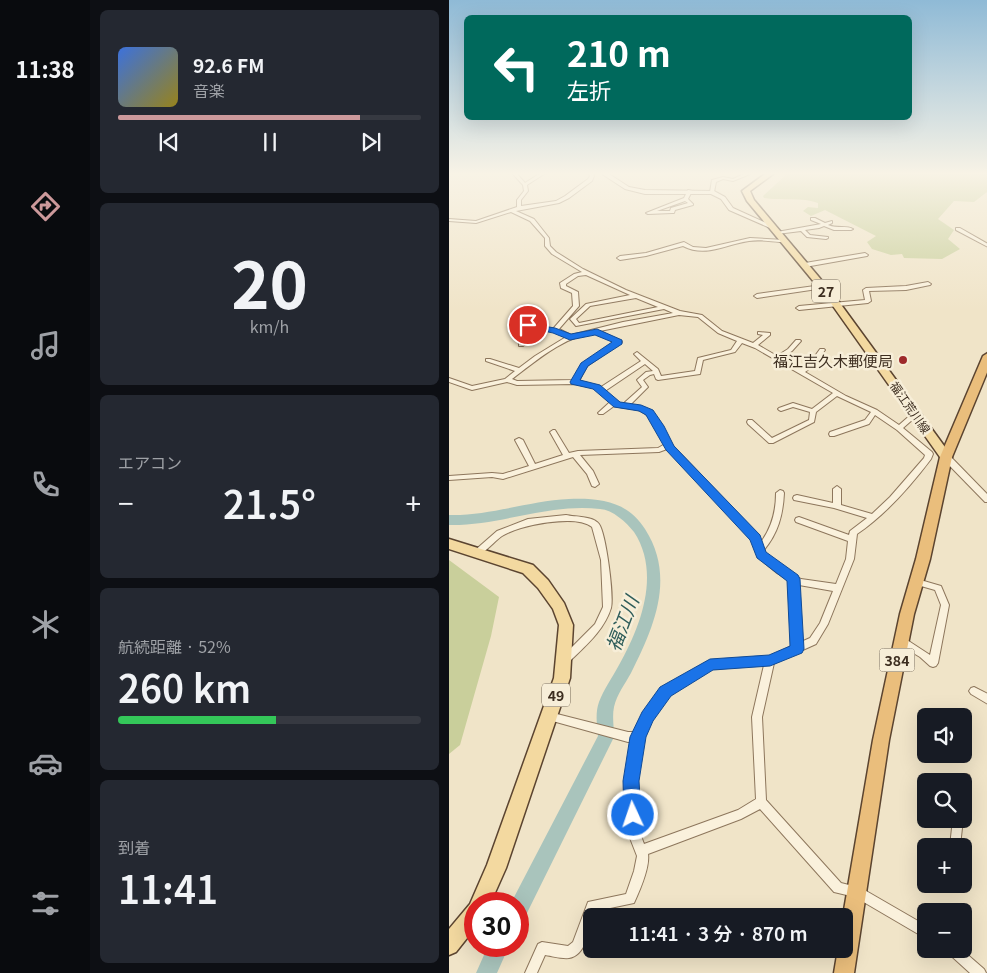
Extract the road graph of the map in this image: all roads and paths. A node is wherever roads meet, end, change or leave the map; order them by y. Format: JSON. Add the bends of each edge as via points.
{"nodes":[{"id":1,"x":485,"y":219,"type":"edge"},
{"id":2,"x":531,"y":219,"type":"edge"},
{"id":3,"x":752,"y":219,"type":"edge"},
{"id":4,"x":766,"y":219,"type":"edge"},
{"id":5,"x":813,"y":219,"type":"dead end"},
{"id":6,"x":449,"y":220,"type":"edge"},
{"id":7,"x":830,"y":222,"type":"dead end"},
{"id":8,"x":824,"y":224,"type":"junction"},
{"id":9,"x":801,"y":229,"type":"junction"},
{"id":10,"x":851,"y":229,"type":"dead end"},
{"id":11,"x":958,"y":229,"type":"dead end"},
{"id":12,"x":775,"y":230,"type":"junction"},
{"id":13,"x":826,"y":238,"type":"dead end"},
{"id":14,"x":785,"y":241,"type":"junction"},
{"id":15,"x":987,"y":246,"type":"edge"},
{"id":16,"x":865,"y":255,"type":"dead end"},
{"id":17,"x":621,"y":258,"type":"dead end"},
{"id":18,"x":805,"y":265,"type":"junction"},
{"id":19,"x":587,"y":273,"type":"junction"},
{"id":20,"x":928,"y":284,"type":"dead end"},
{"id":21,"x":822,"y":287,"type":"junction"},
{"id":22,"x":637,"y":296,"type":"junction"},
{"id":23,"x":757,"y":296,"type":"dead end"},
{"id":24,"x":837,"y":305,"type":"junction"},
{"id":25,"x":664,"y":307,"type":"junction"},
{"id":26,"x":799,"y":308,"type":"dead end"},
{"id":27,"x":679,"y":313,"type":"junction"},
{"id":28,"x":528,"y":325,"type":"dead end"},
{"id":29,"x":544,"y":328,"type":"junction"},
{"id":30,"x":555,"y":330,"type":"junction"},
{"id":31,"x":597,"y":332,"type":"junction"},
{"id":32,"x":761,"y":333,"type":"dead end"},
{"id":33,"x":570,"y":337,"type":"junction"},
{"id":34,"x":739,"y":341,"type":"junction"},
{"id":35,"x":798,"y":341,"type":"dead end"},
{"id":36,"x":521,"y":346,"type":"dead end"},
{"id":37,"x":754,"y":346,"type":"junction"},
{"id":38,"x":822,"y":350,"type":"dead end"},
{"id":39,"x":637,"y":354,"type":"dead end"},
{"id":40,"x":777,"y":358,"type":"junction"},
{"id":41,"x":489,"y":360,"type":"dead end"},
{"id":42,"x":987,"y":360,"type":"edge"},
{"id":43,"x":645,"y":361,"type":"junction"},
{"id":44,"x":519,"y":370,"type":"junction"},
{"id":45,"x":657,"y":372,"type":"junction"},
{"id":46,"x":801,"y":372,"type":"junction"},
{"id":47,"x":449,"y":380,"type":"edge"},
{"id":48,"x":507,"y":380,"type":"junction"},
{"id":49,"x":575,"y":382,"type":"junction"},
{"id":50,"x":602,"y":390,"type":"junction"},
{"id":51,"x":837,"y":393,"type":"junction"},
{"id":52,"x":615,"y":402,"type":"junction"},
{"id":53,"x":624,"y":406,"type":"junction"},
{"id":54,"x":781,"y":409,"type":"dead end"},
{"id":55,"x":813,"y":411,"type":"junction"},
{"id":56,"x":875,"y":411,"type":"junction"},
{"id":57,"x":601,"y":413,"type":"dead end"},
{"id":58,"x":918,"y":417,"type":"junction"},
{"id":59,"x":749,"y":422,"type":"dead end"},
{"id":60,"x":899,"y":428,"type":"junction"},
{"id":61,"x":553,"y":432,"type":"dead end"},
{"id":62,"x":831,"y":434,"type":"dead end"},
{"id":63,"x":519,"y":440,"type":"dead end"},
{"id":64,"x":669,"y":445,"type":"junction"},
{"id":65,"x":575,"y":454,"type":"junction"},
{"id":66,"x":567,"y":456,"type":"junction"},
{"id":67,"x":946,"y":457,"type":"junction"},
{"id":68,"x":533,"y":467,"type":"junction"},
{"id":69,"x":449,"y":478,"type":"edge"},
{"id":70,"x":595,"y":484,"type":"dead end"},
{"id":71,"x":837,"y":488,"type":"dead end"},
{"id":72,"x":780,"y":493,"type":"dead end"},
{"id":73,"x":797,"y":498,"type":"dead end"},
{"id":74,"x":987,"y":500,"type":"edge"},
{"id":75,"x":837,"y":506,"type":"junction"},
{"id":76,"x":872,"y":517,"type":"junction"},
{"id":77,"x":799,"y":520,"type":"dead end"},
{"id":78,"x":852,"y":539,"type":"junction"},
{"id":79,"x":449,"y":544,"type":"edge"},
{"id":80,"x":759,"y":550,"type":"junction"},
{"id":81,"x":477,"y":552,"type":"junction"},
{"id":82,"x":794,"y":579,"type":"junction"},
{"id":83,"x":917,"y":582,"type":"junction"},
{"id":84,"x":837,"y":588,"type":"junction"},
{"id":85,"x":901,"y":641,"type":"junction"},
{"id":86,"x":797,"y":649,"type":"junction"},
{"id":87,"x":565,"y":660,"type":"junction"},
{"id":88,"x":770,"y":660,"type":"junction"},
{"id":89,"x":974,"y":691,"type":"dead end"},
{"id":90,"x":987,"y":700,"type":"edge"},
{"id":91,"x":548,"y":716,"type":"junction"},
{"id":92,"x":633,"y":737,"type":"junction"},
{"id":93,"x":761,"y":802,"type":"junction"},
{"id":94,"x":641,"y":850,"type":"junction"},
{"id":95,"x":485,"y":892,"type":"edge"},
{"id":96,"x":857,"y":892,"type":"junction"},
{"id":97,"x":464,"y":926,"type":"edge"},
{"id":98,"x":917,"y":927,"type":"edge"},
{"id":99,"x":449,"y":945,"type":"edge"},
{"id":100,"x":962,"y":958,"type":"edge"},
{"id":101,"x":531,"y":973,"type":"edge"},
{"id":102,"x":844,"y":973,"type":"edge"},
{"id":103,"x":980,"y":973,"type":"edge"}],
"edges":[{"from":1,"to":6,"type":"street"},
{"from":2,"to":19,"type":"street","via":[[547,238],[554,253]]},
{"from":3,"to":12,"type":"street"},
{"from":4,"to":12,"type":"main road","name":"福江荒川線","number":"27"},
{"from":5,"to":8,"type":"street"},
{"from":7,"to":8,"type":"street"},
{"from":8,"to":9,"type":"street"},
{"from":8,"to":10,"type":"street","via":[[834,229]]},
{"from":9,"to":12,"type":"street"},
{"from":9,"to":13,"type":"street","via":[[809,236]]},
{"from":11,"to":15,"type":"street"},
{"from":12,"to":14,"type":"main road","name":"福江荒川線","number":"27"},
{"from":14,"to":17,"type":"street","via":[[746,239],[704,250],[691,250],[684,244]]},
{"from":14,"to":18,"type":"main road","name":"福江荒川線","number":"27"},
{"from":16,"to":18,"type":"street"},
{"from":18,"to":21,"type":"main road","name":"福江荒川線","number":"27"},
{"from":19,"to":22,"type":"street"},
{"from":19,"to":30,"type":"street","via":[[563,283],[575,292],[576,306]]},
{"from":20,"to":24,"type":"street","via":[[916,288],[866,290],[868,301]]},
{"from":21,"to":23,"type":"street"},
{"from":21,"to":24,"type":"main road","name":"福江荒川線","number":"27"},
{"from":22,"to":25,"type":"street"},
{"from":22,"to":25,"type":"street","via":[[588,305],[573,319],[578,325]]},
{"from":24,"to":26,"type":"street"},
{"from":24,"to":58,"type":"main road","name":"福江荒川線","number":"27"},
{"from":25,"to":27,"type":"street"},
{"from":27,"to":31,"type":"street"},
{"from":27,"to":34,"type":"street","via":[[700,316],[720,332]]},
{"from":28,"to":29,"type":"street"},
{"from":29,"to":30,"type":"street"},
{"from":29,"to":36,"type":"street"},
{"from":30,"to":33,"type":"street"},
{"from":31,"to":33,"type":"street"},
{"from":31,"to":49,"type":"street","via":[[619,342],[584,365]]},
{"from":32,"to":37,"type":"street","via":[[769,334]]},
{"from":33,"to":44,"type":"street"},
{"from":34,"to":37,"type":"street"},
{"from":34,"to":45,"type":"street","via":[[733,351],[701,359],[698,373],[658,378]]},
{"from":35,"to":40,"type":"street"},
{"from":37,"to":40,"type":"street"},
{"from":38,"to":46,"type":"street"},
{"from":39,"to":43,"type":"street"},
{"from":40,"to":46,"type":"street"},
{"from":41,"to":44,"type":"street"},
{"from":42,"to":67,"type":"highway","number":"384"},
{"from":43,"to":45,"type":"street"},
{"from":43,"to":50,"type":"street"},
{"from":44,"to":48,"type":"street"},
{"from":45,"to":53,"type":"street","via":[[648,373],[640,380],[645,387]]},
{"from":46,"to":51,"type":"street"},
{"from":47,"to":48,"type":"street","via":[[472,388]]},
{"from":48,"to":49,"type":"street","via":[[517,383]]},
{"from":49,"to":50,"type":"street"},
{"from":50,"to":52,"type":"street"},
{"from":51,"to":55,"type":"street"},
{"from":51,"to":56,"type":"street"},
{"from":52,"to":53,"type":"street"},
{"from":52,"to":57,"type":"street"},
{"from":53,"to":64,"type":"street","via":[[650,413]]},
{"from":54,"to":55,"type":"street","via":[[793,405]]},
{"from":55,"to":59,"type":"street","via":[[812,421],[771,441]]},
{"from":56,"to":60,"type":"street"},
{"from":56,"to":62,"type":"street","via":[[867,422]]},
{"from":58,"to":60,"type":"street","via":[[909,419]]},
{"from":58,"to":67,"type":"main road","name":"福江荒川線","number":"27"},
{"from":60,"to":76,"type":"street","via":[[929,454],[895,496]]},
{"from":61,"to":66,"type":"street"},
{"from":63,"to":68,"type":"street"},
{"from":64,"to":65,"type":"street","via":[[659,450]]},
{"from":64,"to":80,"type":"street","via":[[756,538]]},
{"from":65,"to":66,"type":"street"},
{"from":65,"to":70,"type":"street"},
{"from":66,"to":68,"type":"street"},
{"from":67,"to":74,"type":"street"},
{"from":67,"to":83,"type":"highway","number":"384"},
{"from":68,"to":69,"type":"street","via":[[503,477]]},
{"from":71,"to":75,"type":"street"},
{"from":72,"to":80,"type":"street","via":[[777,523],[770,539]]},
{"from":73,"to":75,"type":"street"},
{"from":75,"to":76,"type":"street","via":[[844,511]]},
{"from":76,"to":78,"type":"street","via":[[853,533]]},
{"from":77,"to":78,"type":"street"},
{"from":78,"to":84,"type":"street","via":[[850,559]]},
{"from":79,"to":81,"type":"main road","number":"49"},
{"from":80,"to":82,"type":"street","via":[[780,571]]},
{"from":81,"to":87,"type":"main road","number":"49","via":[[527,569],[543,584],[559,607],[566,625]]},
{"from":81,"to":87,"type":"street","via":[[500,533],[528,522],[566,518],[597,526],[605,560],[607,608],[598,626]]},
{"from":82,"to":84,"type":"street"},
{"from":82,"to":86,"type":"street"},
{"from":83,"to":85,"type":"highway","number":"384"},
{"from":83,"to":85,"type":"street","via":[[938,588],[945,605],[933,663]]},
{"from":84,"to":86,"type":"street","via":[[824,624],[813,641]]},
{"from":85,"to":96,"type":"highway","number":"384","via":[[881,740]]},
{"from":86,"to":88,"type":"street"},
{"from":87,"to":91,"type":"main road","number":"49"},
{"from":88,"to":92,"type":"street","via":[[710,665],[665,691]]},
{"from":88,"to":93,"type":"street","via":[[757,717]]},
{"from":89,"to":90,"type":"street"},
{"from":91,"to":92,"type":"street"},
{"from":91,"to":95,"type":"main road","number":"49"},
{"from":92,"to":94,"type":"street","via":[[634,834]]},
{"from":93,"to":94,"type":"street","via":[[741,814]]},
{"from":93,"to":96,"type":"street","via":[[838,888]]},
{"from":94,"to":101,"type":"street","via":[[640,871],[630,899],[593,906],[578,946],[569,952],[542,948]]},
{"from":96,"to":98,"type":"street"},
{"from":96,"to":102,"type":"highway","number":"384"},
{"from":97,"to":99,"type":"main road"},
{"from":100,"to":103,"type":"street"}]}
